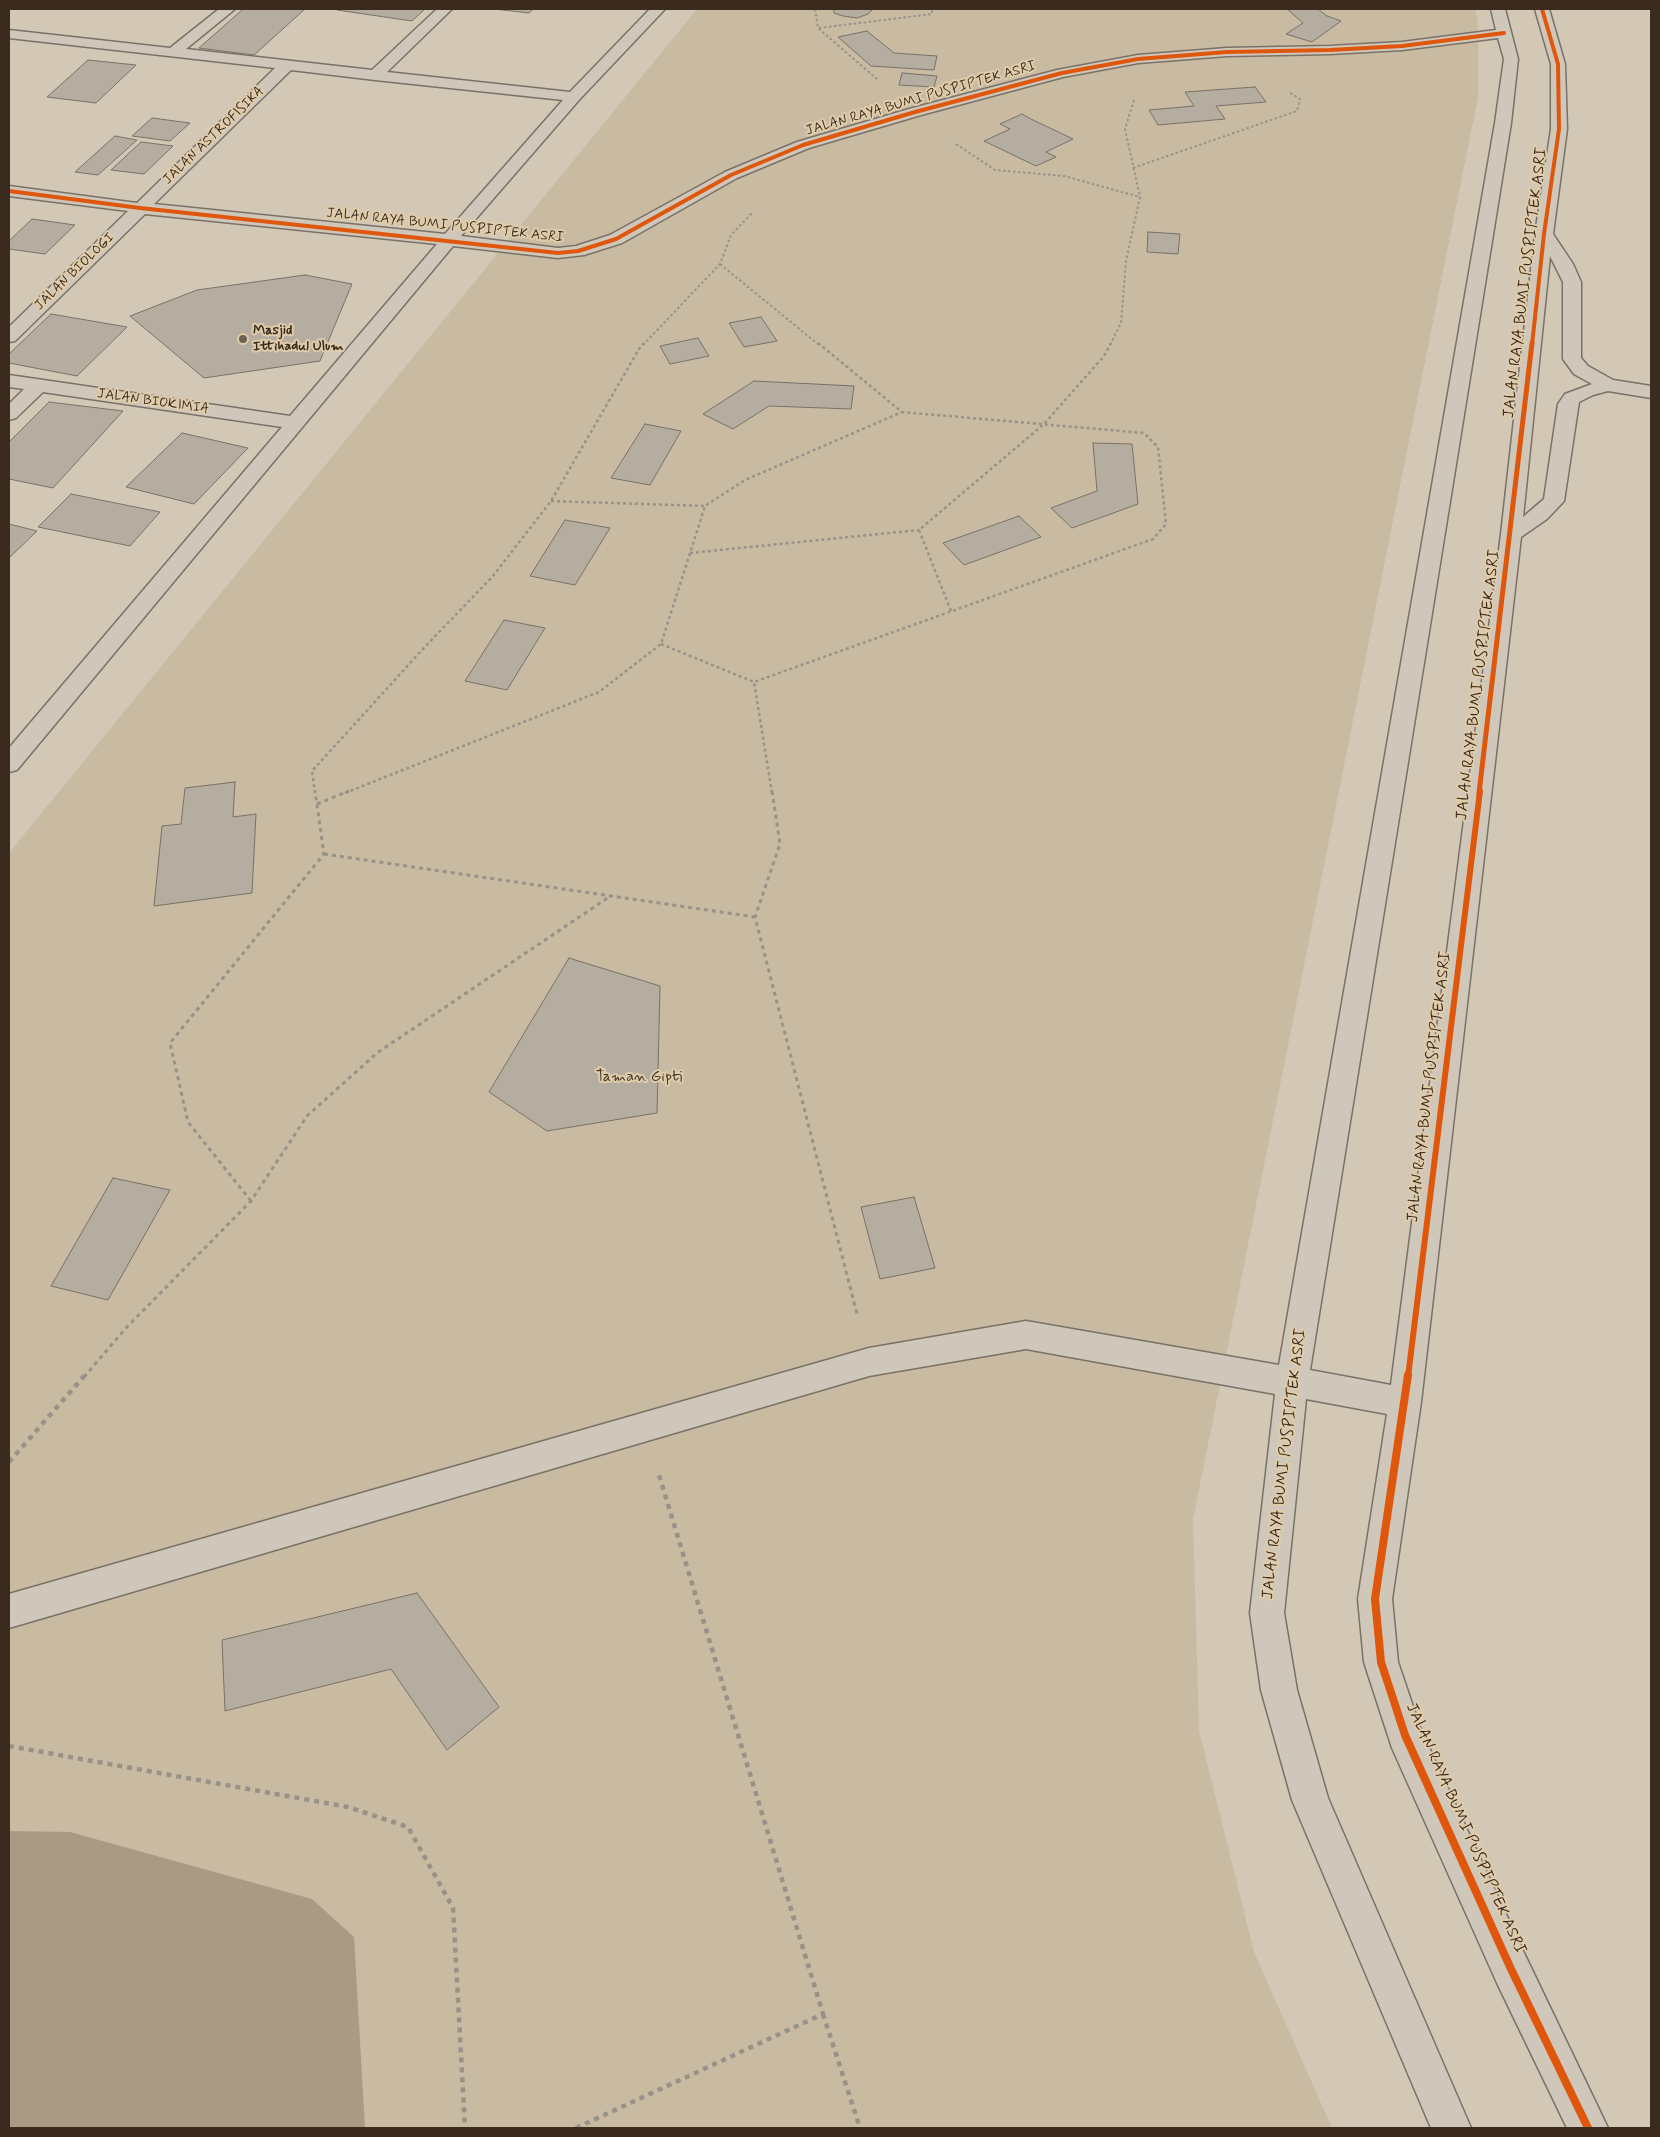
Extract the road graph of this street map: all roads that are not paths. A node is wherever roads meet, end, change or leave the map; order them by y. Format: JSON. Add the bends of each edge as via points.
{"nodes":[{"id":1,"x":228,"y":9,"type":"edge"},
{"id":2,"x":445,"y":9,"type":"edge"},
{"id":3,"x":658,"y":9,"type":"edge"},
{"id":4,"x":1542,"y":9,"type":"edge"},
{"id":5,"x":1501,"y":21,"type":"edge"},
{"id":6,"x":9,"y":34,"type":"edge"},
{"id":7,"x":174,"y":52,"type":"junction"},
{"id":8,"x":287,"y":65,"type":"junction"},
{"id":9,"x":375,"y":75,"type":"junction"},
{"id":10,"x":574,"y":97,"type":"junction"},
{"id":11,"x":9,"y":191,"type":"edge"},
{"id":12,"x":140,"y":208,"type":"junction"},
{"id":13,"x":1544,"y":234,"type":"junction"},
{"id":14,"x":449,"y":240,"type":"junction"},
{"id":15,"x":9,"y":337,"type":"edge"},
{"id":16,"x":9,"y":381,"type":"edge"},
{"id":17,"x":39,"y":385,"type":"junction"},
{"id":18,"x":1608,"y":385,"type":"junction"},
{"id":19,"x":1651,"y":392,"type":"edge"},
{"id":20,"x":9,"y":414,"type":"edge"},
{"id":21,"x":297,"y":423,"type":"junction"},
{"id":22,"x":1511,"y":534,"type":"junction"},
{"id":23,"x":9,"y":764,"type":"edge"},
{"id":24,"x":1292,"y":1383,"type":"junction"},
{"id":25,"x":1405,"y":1402,"type":"junction"},
{"id":26,"x":9,"y":1611,"type":"edge"},
{"id":27,"x":1451,"y":2128,"type":"edge"},
{"id":28,"x":1588,"y":2128,"type":"edge"}],
"edges":[{"from":1,"to":7,"type":"street"},
{"from":2,"to":9,"type":"street"},
{"from":3,"to":10,"type":"street"},
{"from":4,"to":13,"type":"street","name":"JALAN RAYA BUMI PUSPIPTEK ASRI","via":[[1558,64],[1559,129]]},
{"from":5,"to":14,"type":"street","name":"JALAN RAYA BUMI PUSPIPTEK ASRI","via":[[1402,46],[1227,52],[1138,59],[1062,73],[803,145],[731,175],[616,239],[578,251],[558,253]]},
{"from":5,"to":24,"type":"street","name":"JALAN RAYA BUMI PUSPIPTEK ASRI","via":[[1511,59],[1503,123]]},
{"from":6,"to":7,"type":"street"},
{"from":7,"to":8,"type":"street"},
{"from":8,"to":9,"type":"street"},
{"from":8,"to":12,"type":"street","name":"JALAN ASTROFISIKA"},
{"from":9,"to":10,"type":"street"},
{"from":10,"to":14,"type":"street"},
{"from":11,"to":12,"type":"street","name":"JALAN RAYA BUMI PUSPIPTEK ASRI"},
{"from":12,"to":14,"type":"street","name":"JALAN RAYA BUMI PUSPIPTEK ASRI"},
{"from":12,"to":15,"type":"street","name":"JALAN BIOLOGI"},
{"from":13,"to":18,"type":"street","via":[[1572,282],[1572,359],[1581,370]]},
{"from":13,"to":22,"type":"street","name":"JALAN RAYA BUMI PUSPIPTEK ASRI"},
{"from":14,"to":21,"type":"street"},
{"from":16,"to":17,"type":"street","name":"JALAN BIOKIMIA"},
{"from":17,"to":20,"type":"street"},
{"from":17,"to":21,"type":"street","name":"JALAN BIOKIMIA"},
{"from":18,"to":19,"type":"street"},
{"from":18,"to":22,"type":"street","via":[[1586,391],[1572,398],[1568,404],[1554,500],[1540,515]]},
{"from":21,"to":23,"type":"street"},
{"from":22,"to":25,"type":"street","name":"JALAN RAYA BUMI PUSPIPTEK ASRI"},
{"from":24,"to":25,"type":"street"},
{"from":24,"to":26,"type":"street","via":[[1026,1335],[869,1362]]},
{"from":24,"to":27,"type":"street","name":"JALAN RAYA BUMI PUSPIPTEK ASRI","via":[[1266,1613],[1279,1690],[1310,1800]]},
{"from":25,"to":28,"type":"street","name":"JALAN RAYA BUMI PUSPIPTEK ASRI","via":[[1375,1599],[1381,1662],[1405,1735],[1511,1969]]}]}
